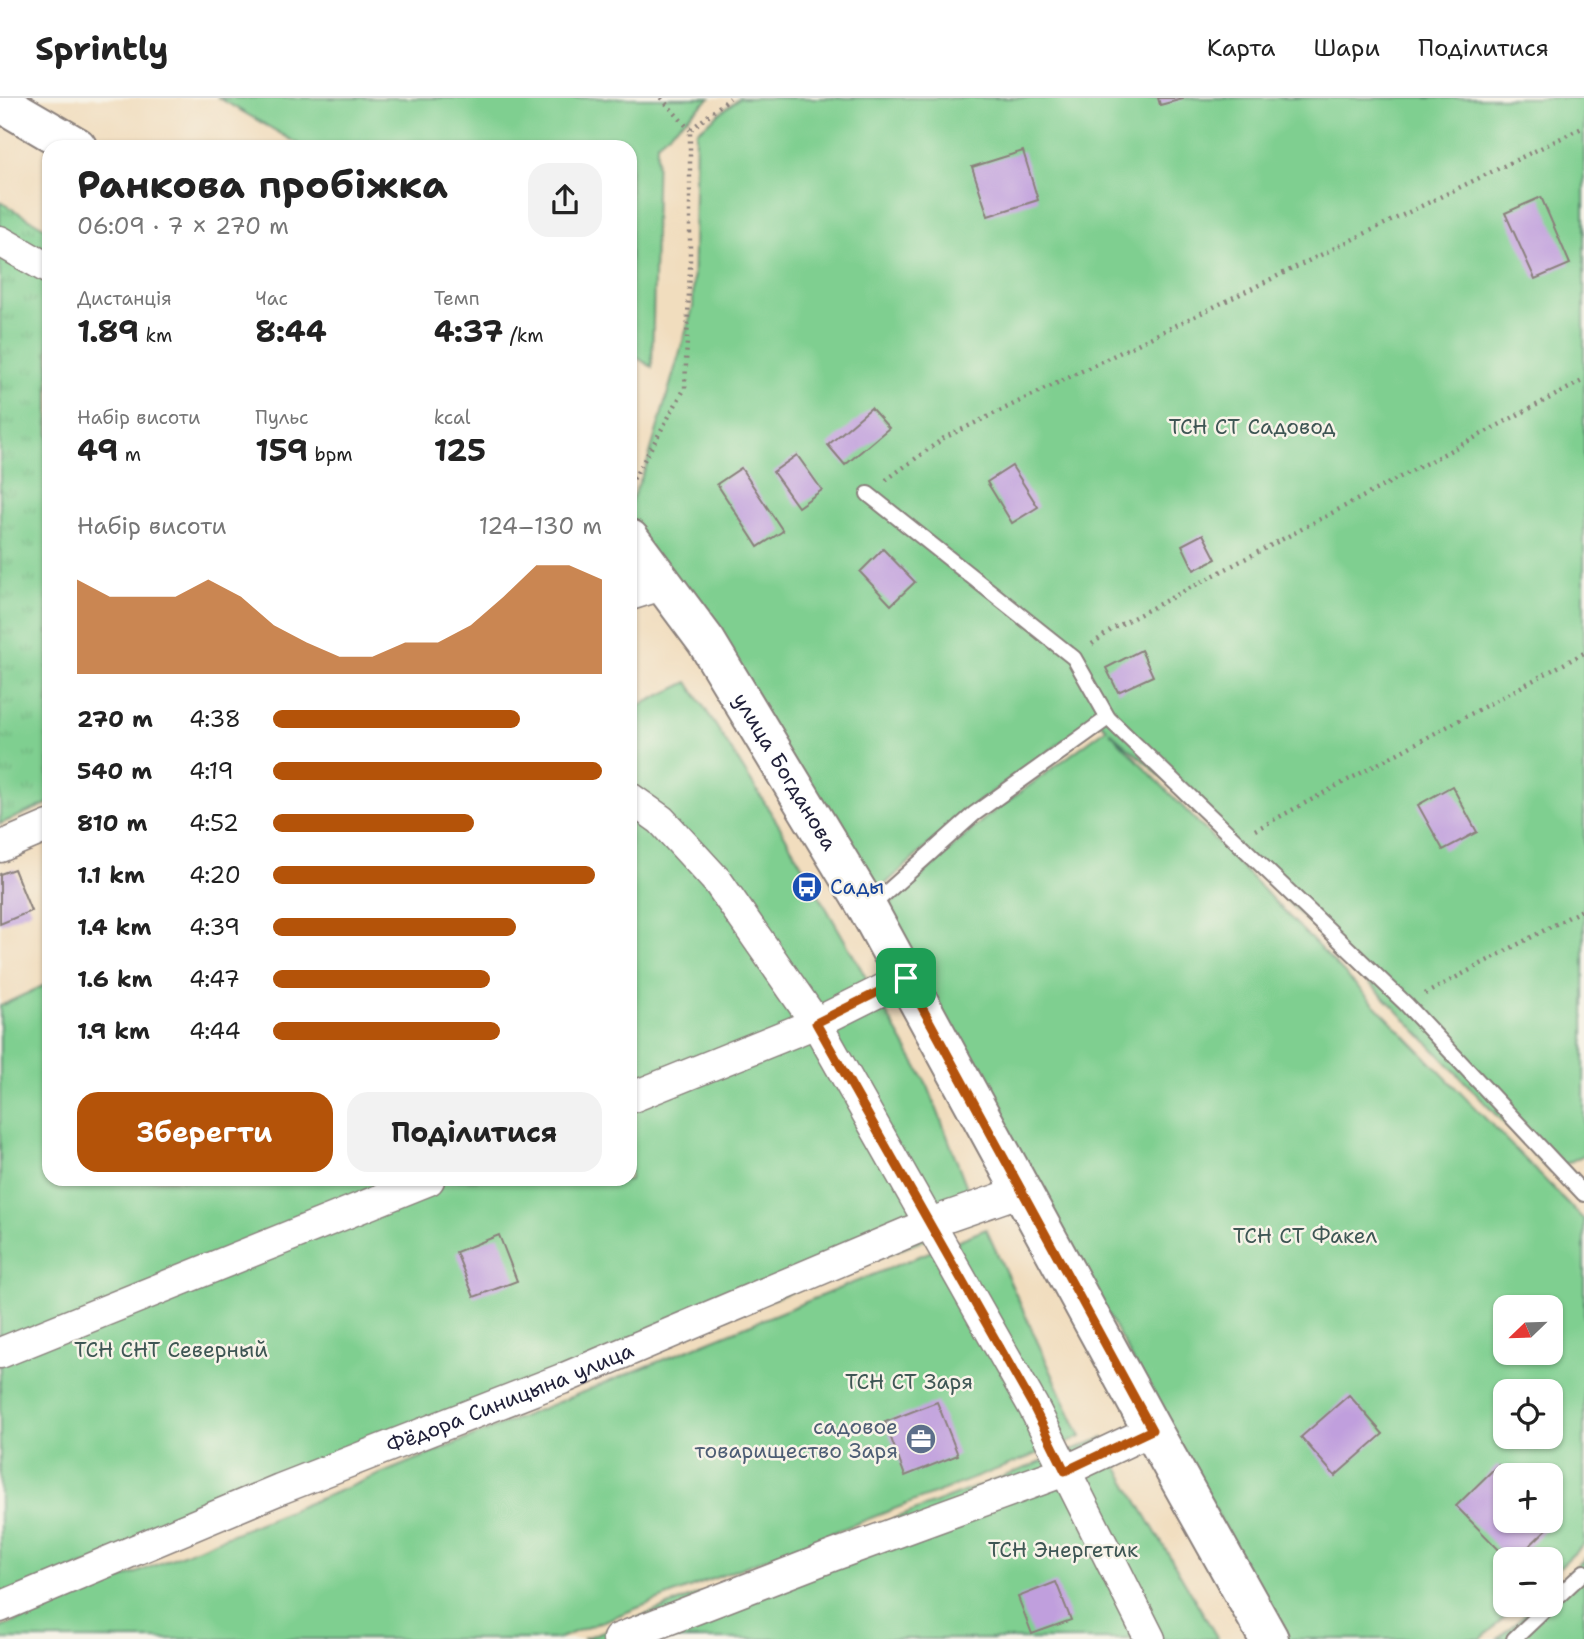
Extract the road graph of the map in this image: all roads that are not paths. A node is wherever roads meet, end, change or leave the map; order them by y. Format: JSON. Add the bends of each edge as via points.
{"nodes":[{"id":1,"x":0,"y":102,"type":"edge"},
{"id":2,"x":65,"y":140,"type":"edge"},
{"id":3,"x":0,"y":241,"type":"edge"},
{"id":4,"x":42,"y":265,"type":"edge"},
{"id":5,"x":868,"y":494,"type":"road end"},
{"id":6,"x":637,"y":560,"type":"edge"},
{"id":7,"x":647,"y":589,"type":"edge"},
{"id":8,"x":1108,"y":718,"type":"junction"},
{"id":9,"x":637,"y":803,"type":"edge"},
{"id":10,"x":42,"y":829,"type":"edge"},
{"id":11,"x":0,"y":847,"type":"edge"},
{"id":12,"x":868,"y":909,"type":"junction"},
{"id":13,"x":906,"y":978,"type":"junction"},
{"id":14,"x":816,"y":1023,"type":"junction"},
{"id":15,"x":637,"y":1095,"type":"edge"},
{"id":16,"x":414,"y":1186,"type":"edge"},
{"id":17,"x":1022,"y":1191,"type":"junction"},
{"id":18,"x":1584,"y":1194,"type":"edge"},
{"id":19,"x":930,"y":1223,"type":"junction"},
{"id":20,"x":0,"y":1353,"type":"edge"},
{"id":21,"x":1152,"y":1430,"type":"junction"},
{"id":22,"x":1065,"y":1471,"type":"junction"},
{"id":23,"x":1584,"y":1572,"type":"edge"},
{"id":24,"x":1563,"y":1592,"type":"edge"},
{"id":25,"x":0,"y":1607,"type":"edge"},
{"id":26,"x":1537,"y":1617,"type":"edge"},
{"id":27,"x":618,"y":1639,"type":"edge"},
{"id":28,"x":1150,"y":1639,"type":"edge"},
{"id":29,"x":1269,"y":1639,"type":"edge"},
{"id":30,"x":1514,"y":1639,"type":"edge"}],
"edges":[{"from":1,"to":2,"type":"main road"},
{"from":3,"to":4,"type":"street"},
{"from":5,"to":8,"type":"lane","via":[[1074,658]]},
{"from":6,"to":7,"type":"main road","name":"улица Богданова"},
{"from":7,"to":12,"type":"main road","name":"улица Богданова","via":[[706,641]]},
{"from":8,"to":12,"type":"lane","via":[[974,814]]},
{"from":8,"to":18,"type":"lane","via":[[1406,1004]]},
{"from":9,"to":14,"type":"street","via":[[661,820],[718,882]]},
{"from":10,"to":11,"type":"street"},
{"from":12,"to":13,"type":"main road","name":"улица Богданова"},
{"from":13,"to":14,"type":"street"},
{"from":13,"to":17,"type":"main road","name":"улица Богданова"},
{"from":14,"to":15,"type":"street"},
{"from":14,"to":19,"type":"street"},
{"from":16,"to":20,"type":"street"},
{"from":17,"to":19,"type":"street","name":"Фёдора Синицына улица"},
{"from":17,"to":21,"type":"main road","name":"улица Богданова"},
{"from":19,"to":22,"type":"street"},
{"from":19,"to":25,"type":"street","name":"Фёдора Синицына улица","via":[[562,1379],[280,1489]]},
{"from":21,"to":22,"type":"street"},
{"from":21,"to":29,"type":"main road","name":"улица Богданова"},
{"from":22,"to":27,"type":"street"},
{"from":22,"to":28,"type":"street"},
{"from":23,"to":24,"type":"lane"},
{"from":26,"to":30,"type":"lane"}]}
